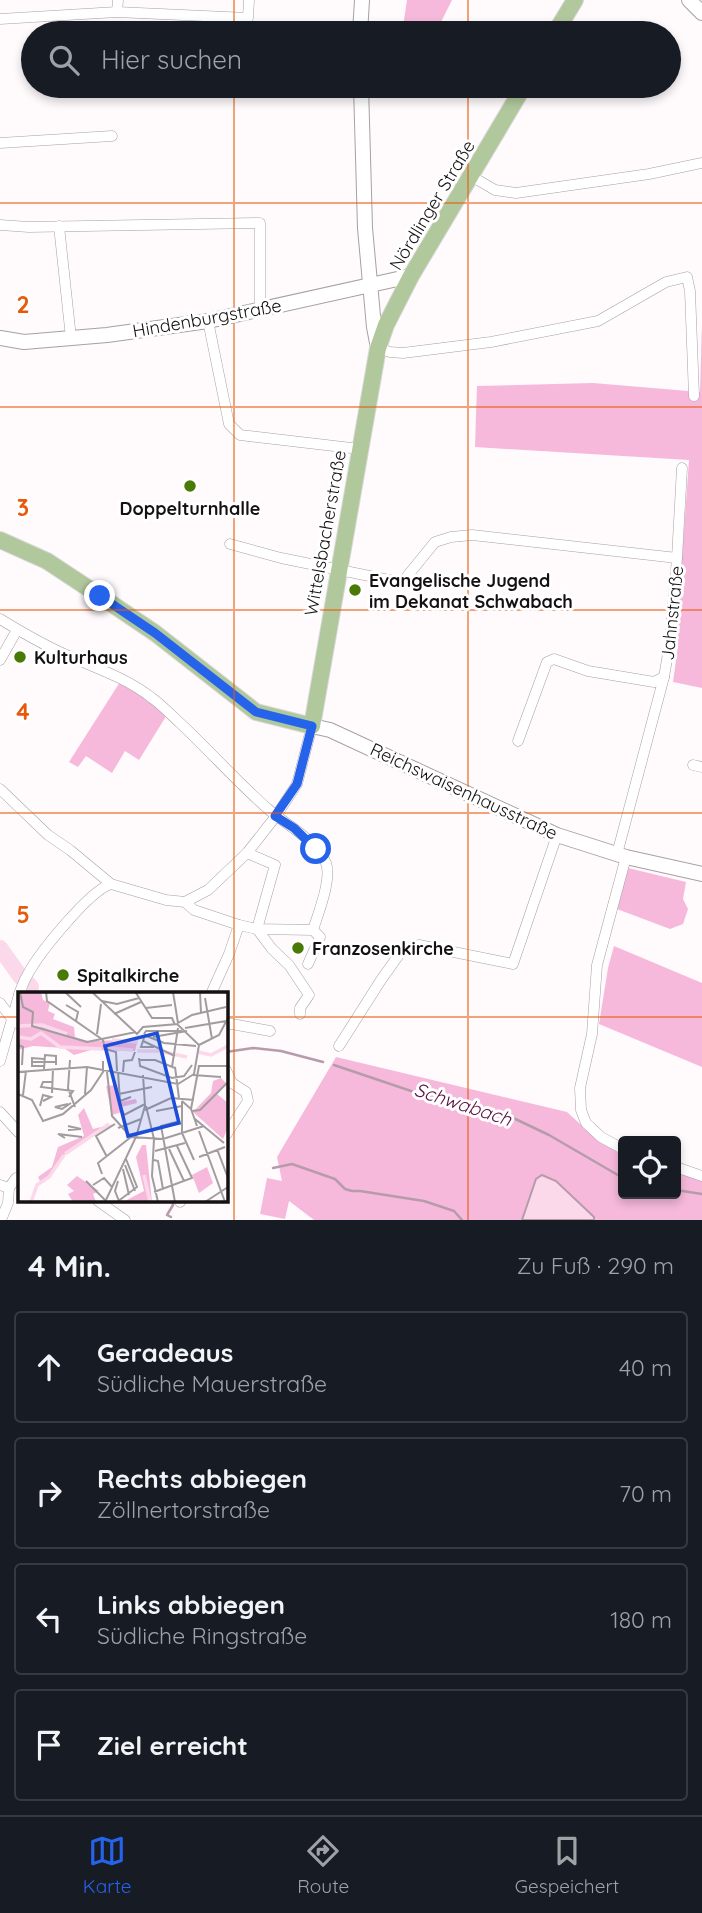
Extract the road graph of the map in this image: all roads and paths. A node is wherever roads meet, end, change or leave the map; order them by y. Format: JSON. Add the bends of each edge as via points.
{"nodes":[{"id":1,"x":118,"y":0,"type":"edge"},
{"id":2,"x":249,"y":0,"type":"edge"},
{"id":3,"x":362,"y":0,"type":"edge"},
{"id":4,"x":575,"y":0,"type":"edge"},
{"id":5,"x":689,"y":0,"type":"edge"},
{"id":6,"x":117,"y":12,"type":"junction"},
{"id":7,"x":702,"y":13,"type":"edge"},
{"id":8,"x":0,"y":19,"type":"edge"},
{"id":9,"x":361,"y":21,"type":"edge"},
{"id":10,"x":562,"y":21,"type":"edge"},
{"id":11,"x":361,"y":98,"type":"edge"},
{"id":12,"x":517,"y":98,"type":"edge"},
{"id":13,"x":112,"y":136,"type":"dead end"},
{"id":14,"x":0,"y":143,"type":"edge"},
{"id":15,"x":702,"y":163,"type":"edge"},
{"id":16,"x":471,"y":176,"type":"junction"},
{"id":17,"x":0,"y":225,"type":"edge"},
{"id":18,"x":59,"y":226,"type":"junction"},
{"id":19,"x":411,"y":276,"type":"junction"},
{"id":20,"x":371,"y":285,"type":"junction"},
{"id":21,"x":260,"y":309,"type":"junction"},
{"id":22,"x":208,"y":321,"type":"junction"},
{"id":23,"x":0,"y":338,"type":"edge"},
{"id":24,"x":71,"y":338,"type":"junction"},
{"id":25,"x":378,"y":348,"type":"junction"},
{"id":26,"x":694,"y":396,"type":"dead end"},
{"id":27,"x":359,"y":449,"type":"junction"},
{"id":28,"x":682,"y":468,"type":"dead end"},
{"id":29,"x":0,"y":540,"type":"edge"},
{"id":30,"x":230,"y":544,"type":"dead end"},
{"id":31,"x":677,"y":558,"type":"junction"},
{"id":32,"x":338,"y":569,"type":"junction"},
{"id":33,"x":0,"y":620,"type":"edge"},
{"id":34,"x":17,"y":630,"type":"junction"},
{"id":35,"x":0,"y":660,"type":"edge"},
{"id":36,"x":664,"y":677,"type":"junction"},
{"id":37,"x":312,"y":726,"type":"junction"},
{"id":38,"x":518,"y":741,"type":"dead end"},
{"id":39,"x":0,"y":789,"type":"edge"},
{"id":40,"x":275,"y":816,"type":"junction"},
{"id":41,"x":557,"y":835,"type":"junction"},
{"id":42,"x":247,"y":853,"type":"junction"},
{"id":43,"x":621,"y":855,"type":"junction"},
{"id":44,"x":702,"y":874,"type":"edge"},
{"id":45,"x":111,"y":884,"type":"junction"},
{"id":46,"x":186,"y":902,"type":"junction"},
{"id":47,"x":239,"y":925,"type":"junction"},
{"id":48,"x":257,"y":929,"type":"junction"},
{"id":49,"x":313,"y":930,"type":"junction"},
{"id":50,"x":308,"y":964,"type":"dead end"},
{"id":51,"x":20,"y":992,"type":"edge"},
{"id":52,"x":212,"y":992,"type":"edge"},
{"id":53,"x":18,"y":997,"type":"edge"},
{"id":54,"x":0,"y":1003,"type":"edge"},
{"id":55,"x":300,"y":1014,"type":"dead end"},
{"id":56,"x":16,"y":1022,"type":"edge"},
{"id":57,"x":228,"y":1023,"type":"edge"},
{"id":58,"x":270,"y":1031,"type":"dead end"},
{"id":59,"x":339,"y":1046,"type":"dead end"},
{"id":60,"x":0,"y":1061,"type":"edge"},
{"id":61,"x":228,"y":1074,"type":"edge"},
{"id":62,"x":232,"y":1083,"type":"junction"},
{"id":63,"x":228,"y":1089,"type":"edge"},
{"id":64,"x":0,"y":1112,"type":"edge"},
{"id":65,"x":18,"y":1132,"type":"edge"},
{"id":66,"x":228,"y":1132,"type":"edge"},
{"id":67,"x":618,"y":1146,"type":"edge"},
{"id":68,"x":681,"y":1169,"type":"edge"},
{"id":69,"x":702,"y":1176,"type":"edge"},
{"id":70,"x":5,"y":1186,"type":"edge"},
{"id":71,"x":109,"y":1204,"type":"edge"},
{"id":72,"x":1,"y":1220,"type":"edge"},
{"id":73,"x":125,"y":1220,"type":"edge"}],
"edges":[{"from":1,"to":6,"type":"street"},
{"from":2,"to":6,"type":"street","via":[[248,18]]},
{"from":3,"to":9,"type":"main road"},
{"from":4,"to":10,"type":"main road"},
{"from":5,"to":7,"type":"main road"},
{"from":6,"to":8,"type":"street"},
{"from":11,"to":20,"type":"main road"},
{"from":12,"to":16,"type":"main road","name":"Nördlinger Straße"},
{"from":13,"to":14,"type":"street"},
{"from":15,"to":16,"type":"street","via":[[516,193],[495,190]]},
{"from":16,"to":19,"type":"main road","name":"Nördlinger Straße"},
{"from":17,"to":18,"type":"street"},
{"from":18,"to":21,"type":"street","via":[[260,223]]},
{"from":18,"to":24,"type":"street"},
{"from":19,"to":20,"type":"main road","name":"Hindenburgstraße"},
{"from":19,"to":25,"type":"main road","name":"Nördlinger Straße"},
{"from":20,"to":21,"type":"main road","name":"Hindenburgstraße"},
{"from":20,"to":25,"type":"main road"},
{"from":21,"to":22,"type":"main road","name":"Hindenburgstraße"},
{"from":22,"to":24,"type":"main road","name":"Hindenburgstraße"},
{"from":22,"to":27,"type":"street","via":[[229,424],[240,435]]},
{"from":23,"to":24,"type":"main road","name":"Hindenburgstraße","via":[[24,342]]},
{"from":25,"to":26,"type":"street","via":[[403,353],[598,321],[666,282],[687,277]]},
{"from":25,"to":27,"type":"main road","name":"Wittelsbacherstraße"},
{"from":27,"to":32,"type":"main road","name":"Wittelsbacherstraße"},
{"from":28,"to":31,"type":"street","name":"Jahnstraße"},
{"from":29,"to":37,"type":"main road","via":[[47,561],[100,596],[256,712]]},
{"from":30,"to":32,"type":"street"},
{"from":31,"to":32,"type":"street","via":[[472,535],[435,542],[404,580]]},
{"from":31,"to":36,"type":"street","name":"Jahnstraße"},
{"from":32,"to":37,"type":"main road","name":"Wittelsbacherstraße"},
{"from":33,"to":34,"type":"street"},
{"from":34,"to":35,"type":"street"},
{"from":34,"to":40,"type":"street","via":[[152,698]]},
{"from":36,"to":38,"type":"street","name":"Jahnstraße","via":[[654,682],[588,671],[554,659],[547,662]]},
{"from":36,"to":43,"type":"street"},
{"from":37,"to":40,"type":"street","via":[[297,784]]},
{"from":37,"to":41,"type":"main road","name":"Reichswaisenhausstraße","via":[[330,730]]},
{"from":39,"to":45,"type":"street","via":[[48,835]]},
{"from":40,"to":42,"type":"street"},
{"from":40,"to":49,"type":"street","via":[[294,828],[326,861],[328,872]]},
{"from":41,"to":43,"type":"main road","name":"Reichswaisenhausstraße"},
{"from":41,"to":59,"type":"street","via":[[513,964],[419,945],[403,949]]},
{"from":42,"to":46,"type":"street","via":[[208,890]]},
{"from":42,"to":48,"type":"street","via":[[275,864]]},
{"from":43,"to":44,"type":"main road","name":"Reichswaisenhausstraße"},
{"from":43,"to":67,"type":"street","via":[[597,965],[592,1034],[580,1088],[586,1124]]},
{"from":45,"to":46,"type":"street"},
{"from":45,"to":51,"type":"street","via":[[98,890],[49,943]]},
{"from":46,"to":47,"type":"street","via":[[194,910]]},
{"from":47,"to":48,"type":"street"},
{"from":47,"to":52,"type":"street"},
{"from":48,"to":49,"type":"street"},
{"from":48,"to":55,"type":"street","via":[[309,995]]},
{"from":49,"to":50,"type":"street","via":[[320,937]]},
{"from":53,"to":56,"type":"street"},
{"from":54,"to":56,"type":"street"},
{"from":56,"to":60,"type":"street"},
{"from":57,"to":58,"type":"street"},
{"from":61,"to":62,"type":"street"},
{"from":62,"to":63,"type":"street"},
{"from":62,"to":66,"type":"street","via":[[246,1092],[248,1101]]},
{"from":64,"to":65,"type":"street"},
{"from":68,"to":69,"type":"street"},
{"from":70,"to":72,"type":"street","via":[[8,1203]]},
{"from":71,"to":73,"type":"street"}]}
